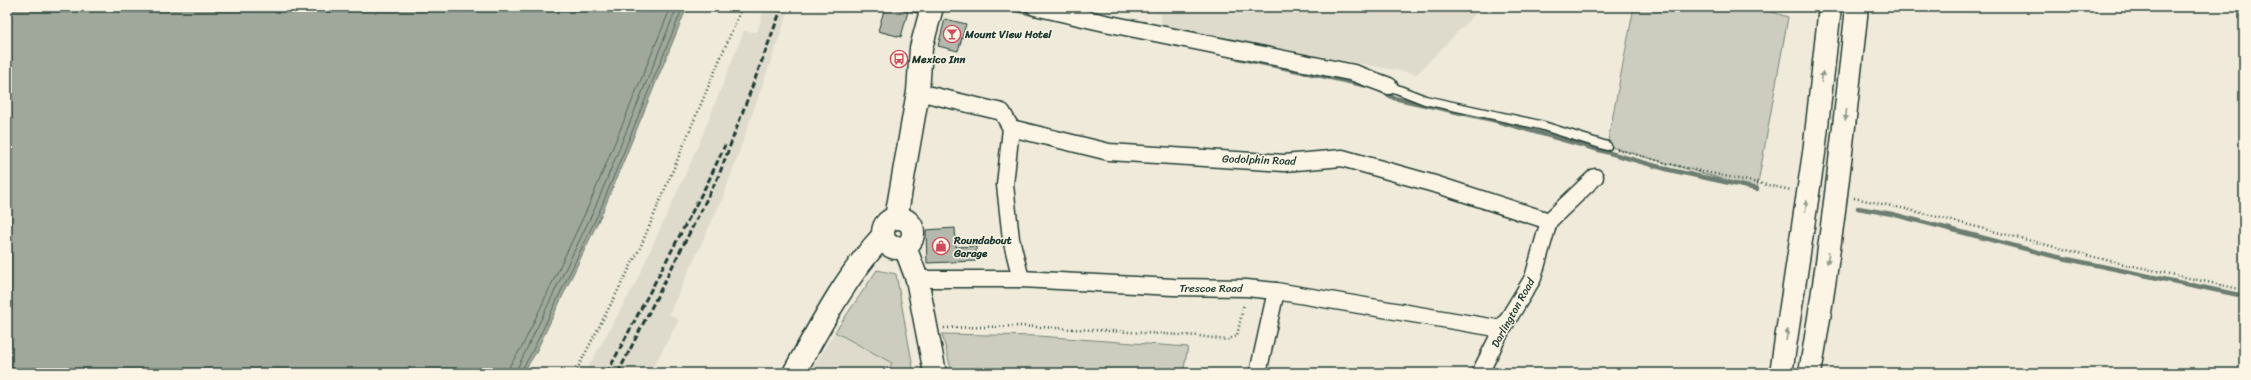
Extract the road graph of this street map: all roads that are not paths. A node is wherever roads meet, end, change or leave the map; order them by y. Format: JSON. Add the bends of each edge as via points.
{"nodes":[{"id":1,"x":1034,"y":7,"type":"edge"},
{"id":2,"x":1830,"y":7,"type":"edge"},
{"id":3,"x":1858,"y":7,"type":"edge"},
{"id":4,"x":925,"y":9,"type":"edge"},
{"id":5,"x":1389,"y":86,"type":"joint"},
{"id":6,"x":918,"y":92,"type":"junction"},
{"id":7,"x":1011,"y":128,"type":"junction"},
{"id":8,"x":1607,"y":146,"type":"road end"},
{"id":9,"x":1595,"y":177,"type":"dead end"},
{"id":10,"x":896,"y":218,"type":"junction"},
{"id":11,"x":1549,"y":221,"type":"junction"},
{"id":12,"x":882,"y":237,"type":"junction"},
{"id":13,"x":905,"y":247,"type":"junction"},
{"id":14,"x":917,"y":279,"type":"junction"},
{"id":15,"x":1021,"y":279,"type":"junction"},
{"id":16,"x":1276,"y":290,"type":"junction"},
{"id":17,"x":1502,"y":329,"type":"junction"},
{"id":18,"x":794,"y":373,"type":"edge"},
{"id":19,"x":935,"y":373,"type":"edge"},
{"id":20,"x":1258,"y":373,"type":"edge"},
{"id":21,"x":1480,"y":373,"type":"edge"},
{"id":22,"x":1781,"y":373,"type":"edge"},
{"id":23,"x":1810,"y":373,"type":"edge"}],
"edges":[{"from":1,"to":5,"type":"street","via":[[1354,73]]},
{"from":22,"to":2,"type":"main road","one_way":true,"via":[[1808,193]]},
{"from":3,"to":23,"type":"main road","one_way":true,"via":[[1842,150]]},
{"from":4,"to":6,"type":"main road"},
{"from":5,"to":8,"type":"lane","via":[[1425,100],[1540,125]]},
{"from":6,"to":7,"type":"street","via":[[1002,112]]},
{"from":6,"to":10,"type":"main road"},
{"from":7,"to":11,"type":"street","name":"Godolphin Road","via":[[1109,152],[1284,163],[1342,158],[1438,185]]},
{"from":7,"to":15,"type":"street","via":[[1005,184],[1011,239]]},
{"from":9,"to":11,"type":"street"},
{"from":10,"to":12,"type":"main road","via":[[884,226]]},
{"from":10,"to":13,"type":"main road","via":[[906,220],[912,229],[912,240]]},
{"from":11,"to":17,"type":"street","name":"Darlington Road","via":[[1533,278]]},
{"from":12,"to":13,"type":"main road","via":[[890,246]]},
{"from":12,"to":18,"type":"main road","via":[[869,251],[827,313]]},
{"from":13,"to":14,"type":"main road"},
{"from":14,"to":15,"type":"street","name":"Trescoe Road"},
{"from":14,"to":19,"type":"main road"},
{"from":15,"to":16,"type":"street","name":"Trescoe Road"},
{"from":16,"to":17,"type":"street","name":"Trescoe Road"},
{"from":16,"to":20,"type":"street"},
{"from":17,"to":21,"type":"street","name":"Darlington Road"}]}
